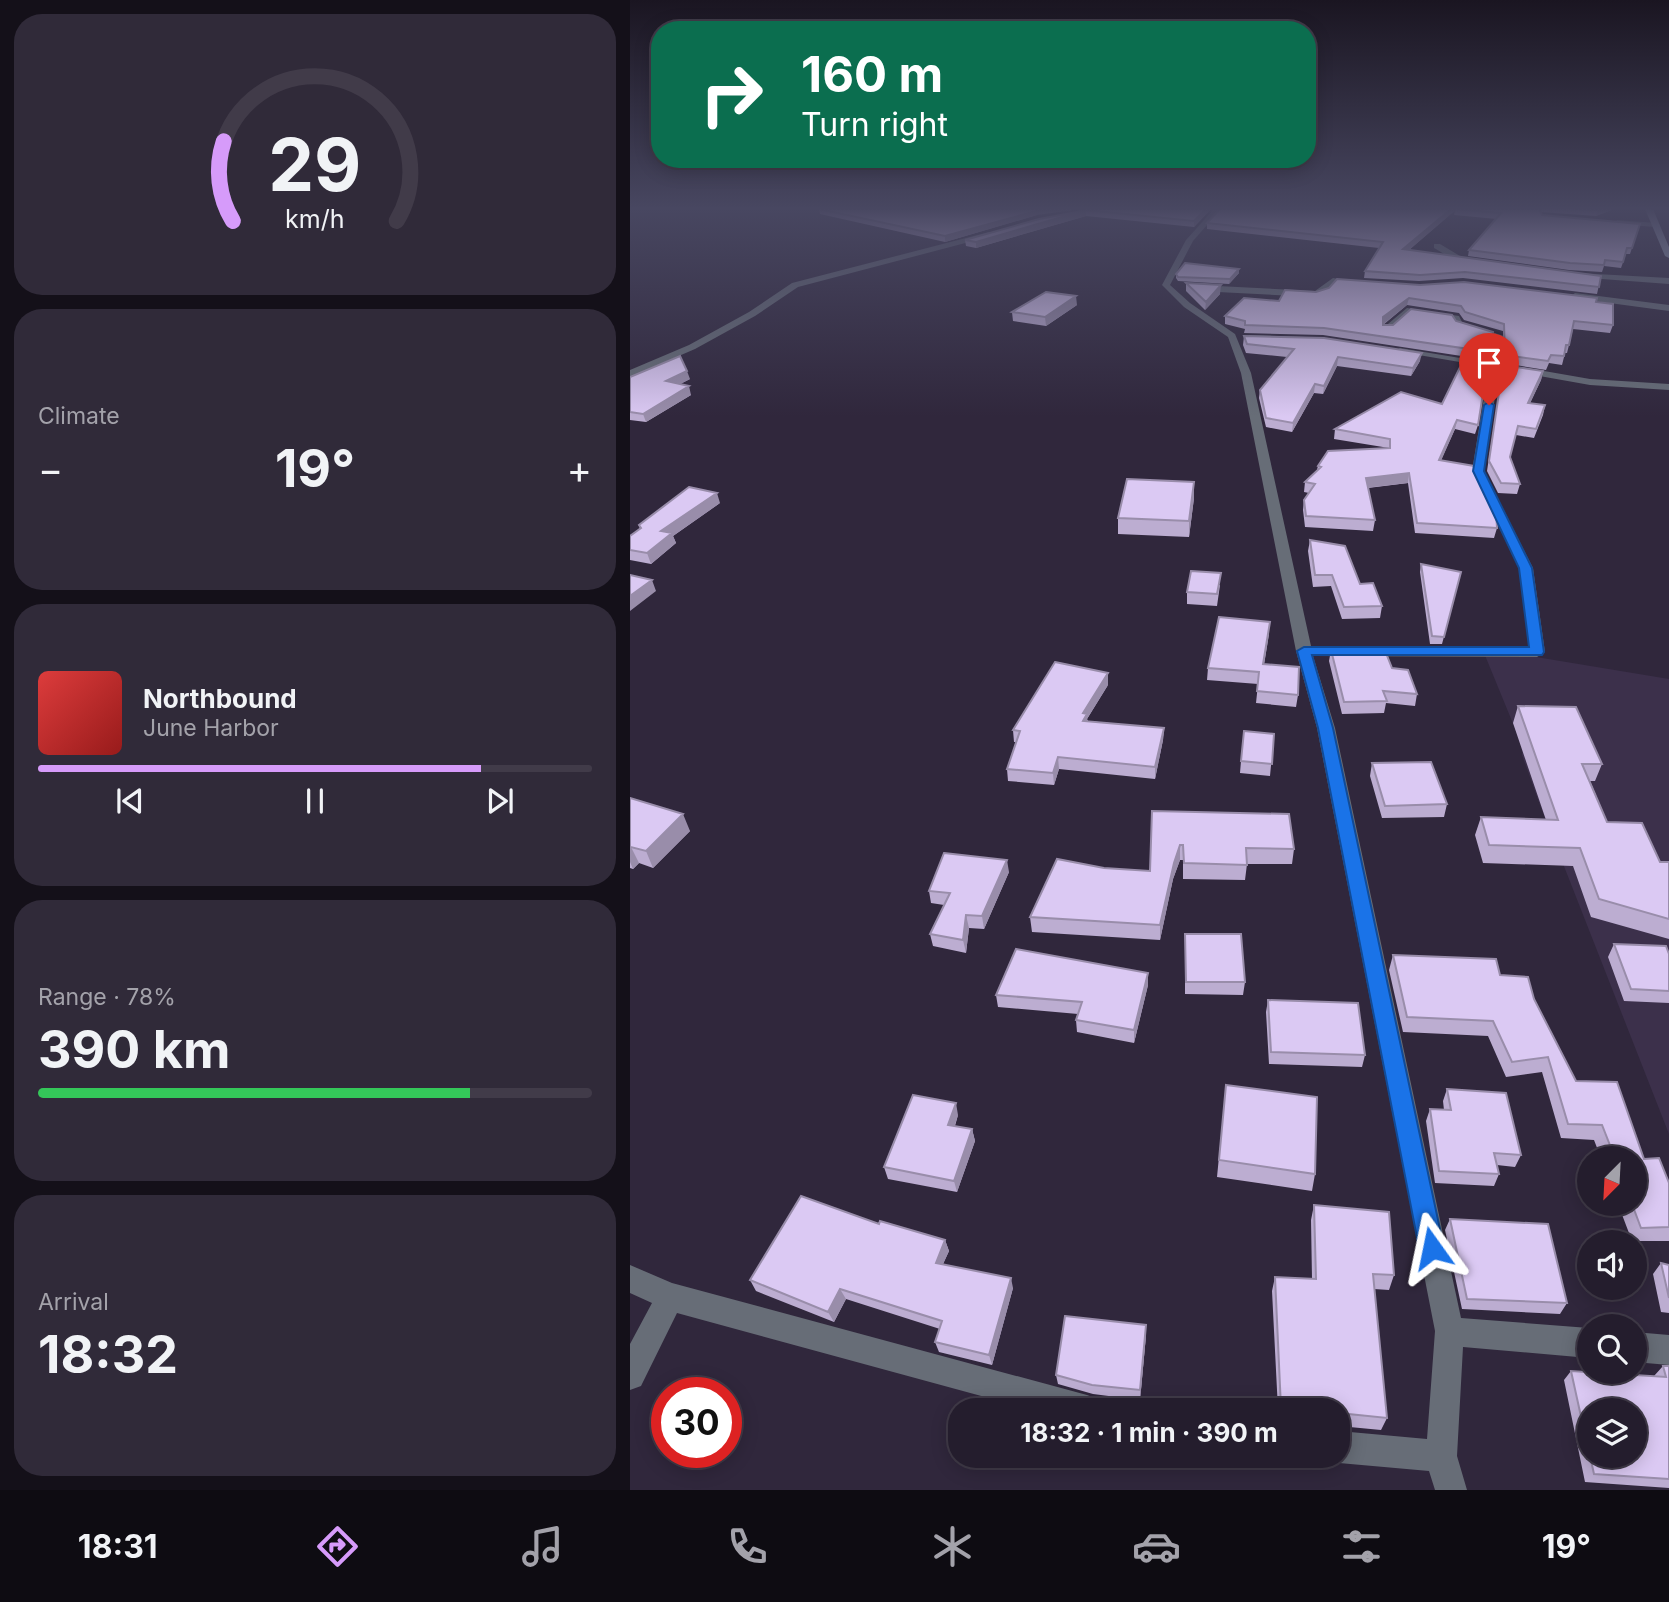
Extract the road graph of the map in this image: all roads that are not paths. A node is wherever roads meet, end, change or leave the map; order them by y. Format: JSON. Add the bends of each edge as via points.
{"nodes":[{"id":1,"x":817,"y":279,"type":"edge"},
{"id":2,"x":1176,"y":279,"type":"edge"},
{"id":3,"x":1623,"y":279,"type":"edge"},
{"id":4,"x":1669,"y":281,"type":"edge"},
{"id":5,"x":1373,"y":284,"type":"edge"},
{"id":6,"x":1193,"y":288,"type":"edge"},
{"id":7,"x":1559,"y":294,"type":"edge"},
{"id":8,"x":1669,"y":308,"type":"edge"},
{"id":9,"x":1387,"y":330,"type":"edge"},
{"id":10,"x":1233,"y":338,"type":"junction"},
{"id":11,"x":1321,"y":341,"type":"edge"},
{"id":12,"x":1390,"y":350,"type":"edge"},
{"id":13,"x":1496,"y":366,"type":"junction"},
{"id":14,"x":630,"y":374,"type":"edge"},
{"id":15,"x":1669,"y":387,"type":"edge"},
{"id":16,"x":1304,"y":651,"type":"junction"},
{"id":17,"x":630,"y":1279,"type":"edge"},
{"id":18,"x":670,"y":1297,"type":"junction"},
{"id":19,"x":1449,"y":1331,"type":"junction"},
{"id":20,"x":1577,"y":1342,"type":"edge"},
{"id":21,"x":1647,"y":1348,"type":"edge"},
{"id":22,"x":1669,"y":1350,"type":"edge"},
{"id":23,"x":630,"y":1375,"type":"edge"},
{"id":24,"x":1043,"y":1398,"type":"edge"},
{"id":25,"x":1350,"y":1448,"type":"edge"},
{"id":26,"x":1440,"y":1456,"type":"junction"},
{"id":27,"x":1451,"y":1490,"type":"edge"}],
"edges":[{"from":1,"to":14,"type":"street","via":[[795,285],[692,347]]},
{"from":2,"to":10,"type":"street","via":[[1173,286],[1187,305]]},
{"from":3,"to":4,"type":"street"},
{"from":5,"to":6,"type":"street","via":[[1333,281],[1324,292],[1315,294]]},
{"from":7,"to":8,"type":"street"},
{"from":9,"to":13,"type":"street","via":[[1407,311],[1456,318],[1458,324],[1499,336]]},
{"from":10,"to":11,"type":"street"},
{"from":10,"to":16,"type":"street","via":[[1246,373]]},
{"from":12,"to":13,"type":"street"},
{"from":13,"to":15,"type":"street","via":[[1590,382]]},
{"from":13,"to":16,"type":"street","via":[[1478,471],[1525,568],[1537,652]]},
{"from":16,"to":19,"type":"street","via":[[1326,728]]},
{"from":17,"to":18,"type":"street"},
{"from":18,"to":23,"type":"street"},
{"from":18,"to":24,"type":"street"},
{"from":19,"to":20,"type":"street"},
{"from":19,"to":26,"type":"street"},
{"from":21,"to":22,"type":"street"},
{"from":25,"to":26,"type":"street"},
{"from":26,"to":27,"type":"street"}]}
